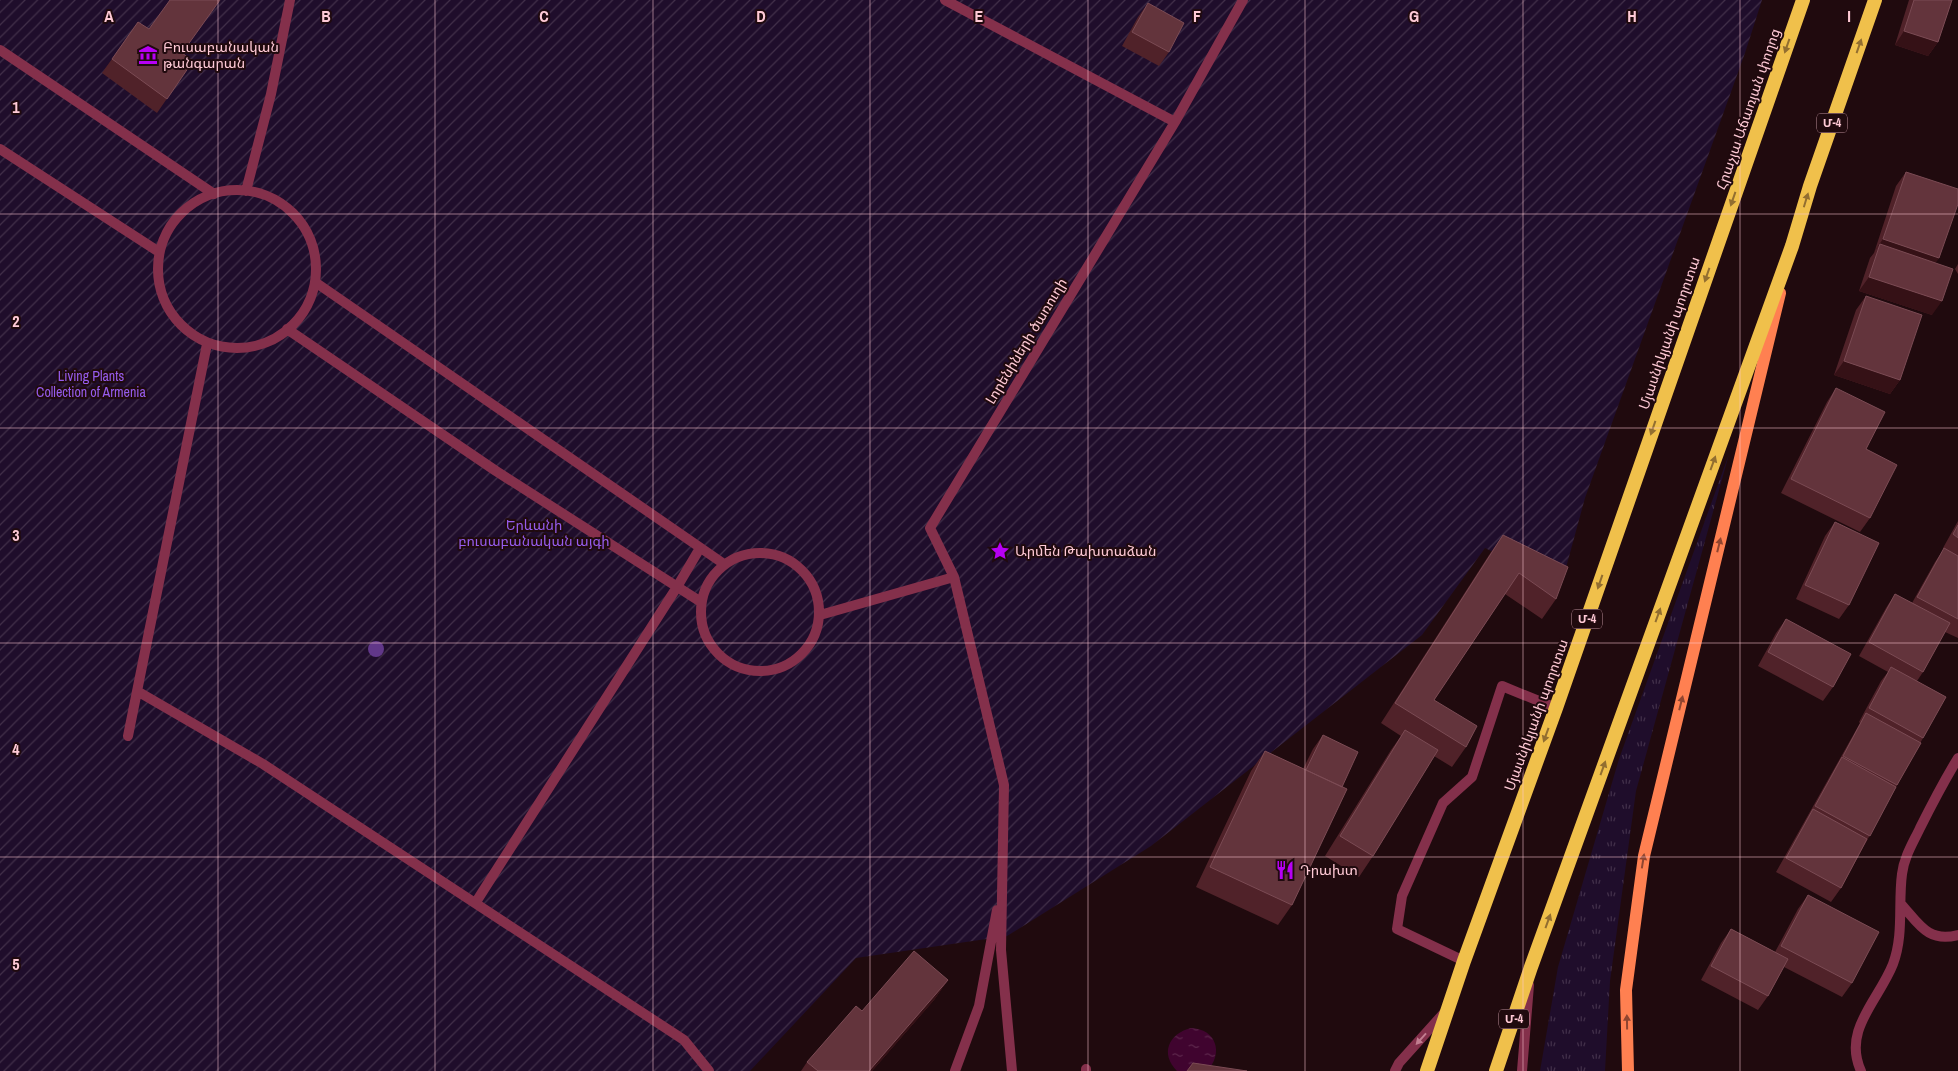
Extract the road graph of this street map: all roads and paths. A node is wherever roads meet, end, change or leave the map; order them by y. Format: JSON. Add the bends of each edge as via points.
{"nodes":[{"id":1,"x":290,"y":0,"type":"edge"},
{"id":2,"x":945,"y":0,"type":"edge"},
{"id":3,"x":1243,"y":0,"type":"edge"},
{"id":4,"x":1803,"y":0,"type":"edge"},
{"id":5,"x":1875,"y":0,"type":"edge"},
{"id":6,"x":0,"y":50,"type":"edge"},
{"id":7,"x":1175,"y":122,"type":"junction"},
{"id":8,"x":0,"y":148,"type":"edge"},
{"id":9,"x":246,"y":191,"type":"junction"},
{"id":10,"x":214,"y":194,"type":"junction"},
{"id":11,"x":1723,"y":229,"type":"joint"},
{"id":12,"x":1792,"y":246,"type":"junction"},
{"id":13,"x":159,"y":252,"type":"junction"},
{"id":14,"x":315,"y":282,"type":"junction"},
{"id":15,"x":287,"y":330,"type":"junction"},
{"id":16,"x":207,"y":344,"type":"junction"},
{"id":17,"x":700,"y":548,"type":"junction"},
{"id":18,"x":724,"y":564,"type":"junction"},
{"id":19,"x":954,"y":577,"type":"junction"},
{"id":20,"x":678,"y":587,"type":"junction"},
{"id":21,"x":701,"y":602,"type":"junction"},
{"id":22,"x":820,"y":614,"type":"junction"},
{"id":23,"x":137,"y":691,"type":"junction"},
{"id":24,"x":1556,"y":708,"type":"junction"},
{"id":25,"x":128,"y":736,"type":"dead end"},
{"id":26,"x":1958,"y":758,"type":"edge"},
{"id":27,"x":1002,"y":882,"type":"junction"},
{"id":28,"x":476,"y":902,"type":"junction"},
{"id":29,"x":1901,"y":904,"type":"junction"},
{"id":30,"x":1958,"y":935,"type":"edge"},
{"id":31,"x":1464,"y":961,"type":"junction"},
{"id":32,"x":1531,"y":967,"type":"junction"},
{"id":33,"x":1448,"y":1008,"type":"junction"},
{"id":34,"x":710,"y":1071,"type":"edge"},
{"id":35,"x":955,"y":1071,"type":"edge"},
{"id":36,"x":1012,"y":1071,"type":"edge"},
{"id":37,"x":1395,"y":1071,"type":"edge"},
{"id":38,"x":1428,"y":1071,"type":"edge"},
{"id":39,"x":1496,"y":1071,"type":"edge"},
{"id":40,"x":1522,"y":1071,"type":"edge"},
{"id":41,"x":1628,"y":1071,"type":"edge"},
{"id":42,"x":1861,"y":1071,"type":"edge"}],
"edges":[{"from":1,"to":9,"type":"street"},
{"from":2,"to":7,"type":"street"},
{"from":3,"to":7,"type":"street"},
{"from":4,"to":11,"type":"highway","name":"Հրաչյա Աճառյան փողոց","number":"Մ-4","one_way":true},
{"from":12,"to":5,"type":"highway","number":"Մ-4","one_way":true},
{"from":6,"to":10,"type":"street"},
{"from":7,"to":19,"type":"street","name":"Լորենիների ծառուղի","via":[[930,528]]},
{"from":8,"to":13,"type":"street"},
{"from":9,"to":10,"type":"street"},
{"from":9,"to":14,"type":"street","via":[[271,198],[292,212],[307,233],[315,257]]},
{"from":10,"to":13,"type":"street","via":[[195,202],[179,215]]},
{"from":11,"to":24,"type":"highway","name":"Մյասնիկյանի պողոտա","number":"Մ-4","one_way":true},
{"from":32,"to":12,"type":"highway","number":"Մ-4","one_way":true},
{"from":41,"to":12,"type":"main road","one_way":true,"via":[[1626,990],[1644,856]]},
{"from":13,"to":16,"type":"street","via":[[159,282],[169,310],[189,332]]},
{"from":14,"to":15,"type":"street","via":[[305,308]]},
{"from":14,"to":17,"type":"street"},
{"from":15,"to":16,"type":"street","via":[[243,350]]},
{"from":15,"to":20,"type":"street","via":[[496,471]]},
{"from":16,"to":23,"type":"street"},
{"from":17,"to":18,"type":"street"},
{"from":17,"to":20,"type":"street"},
{"from":18,"to":21,"type":"street","via":[[708,581]]},
{"from":18,"to":22,"type":"street","via":[[744,554],[766,553],[788,559],[806,573],[817,593]]},
{"from":19,"to":22,"type":"street"},
{"from":19,"to":27,"type":"street","via":[[1004,785]]},
{"from":20,"to":21,"type":"street"},
{"from":20,"to":28,"type":"street"},
{"from":21,"to":22,"type":"street","via":[[702,627],[712,649],[731,665],[754,673],[778,670],[800,658],[815,638]]},
{"from":23,"to":25,"type":"street"},
{"from":23,"to":28,"type":"street","via":[[263,764]]},
{"from":24,"to":31,"type":"highway","name":"Մյասնիկյանի պողոտա","number":"Մ-4","one_way":true},
{"from":24,"to":31,"type":"street","via":[[1502,686],[1472,776],[1443,803],[1402,896],[1397,930]]},
{"from":26,"to":29,"type":"street","via":[[1905,858]]},
{"from":27,"to":35,"type":"street","via":[[979,1006]]},
{"from":27,"to":36,"type":"street","via":[[1001,950]]},
{"from":28,"to":34,"type":"street","via":[[684,1040]]},
{"from":29,"to":30,"type":"street","via":[[1932,936]]},
{"from":29,"to":42,"type":"street","via":[[1899,943],[1893,964],[1854,1044]]},
{"from":31,"to":33,"type":"highway","name":"Մյասնիկյանի պողոտա","number":"Մ-4"},
{"from":32,"to":39,"type":"highway","number":"Մ-4"},
{"from":32,"to":40,"type":"street"},
{"from":33,"to":37,"type":"street","one_way":true},
{"from":33,"to":38,"type":"highway","name":"Մյասնիկյանի պողոտա","number":"Մ-4"}]}
